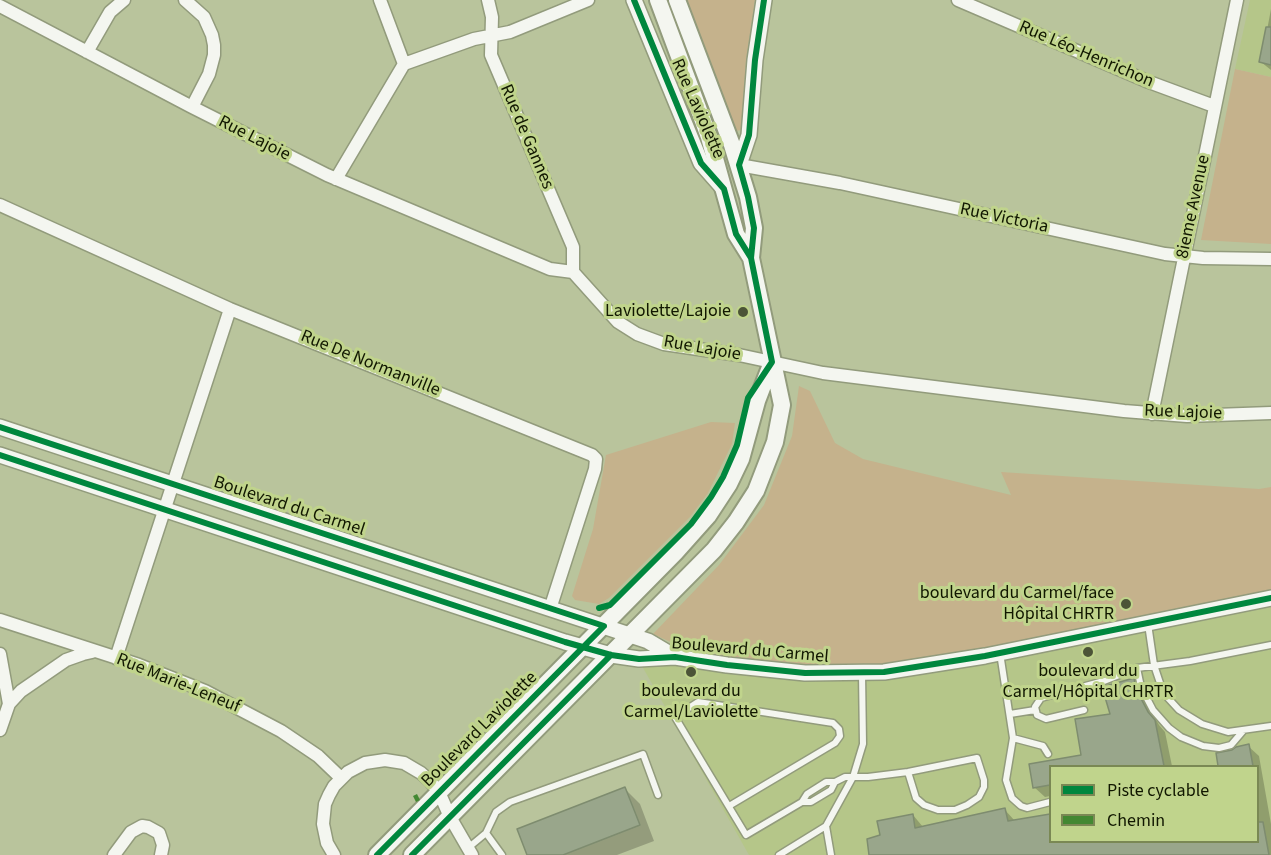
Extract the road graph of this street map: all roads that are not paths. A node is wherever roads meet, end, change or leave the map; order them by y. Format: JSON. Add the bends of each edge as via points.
{"nodes":[{"id":1,"x":124,"y":0,"type":"edge"},
{"id":2,"x":185,"y":0,"type":"edge"},
{"id":3,"x":380,"y":0,"type":"edge"},
{"id":4,"x":488,"y":0,"type":"edge"},
{"id":5,"x":588,"y":0,"type":"edge"},
{"id":6,"x":634,"y":0,"type":"edge"},
{"id":7,"x":658,"y":0,"type":"edge"},
{"id":8,"x":677,"y":0,"type":"edge"},
{"id":9,"x":764,"y":0,"type":"edge"},
{"id":10,"x":958,"y":0,"type":"edge"},
{"id":11,"x":1237,"y":0,"type":"edge"},
{"id":12,"x":0,"y":6,"type":"edge"},
{"id":13,"x":491,"y":36,"type":"junction"},
{"id":14,"x":87,"y":52,"type":"junction"},
{"id":15,"x":404,"y":64,"type":"junction"},
{"id":16,"x":1214,"y":105,"type":"junction"},
{"id":17,"x":192,"y":107,"type":"junction"},
{"id":18,"x":739,"y":165,"type":"junction"},
{"id":19,"x":336,"y":179,"type":"junction"},
{"id":20,"x":724,"y":189,"type":"junction"},
{"id":21,"x":0,"y":205,"type":"edge"},
{"id":22,"x":1184,"y":256,"type":"junction"},
{"id":23,"x":752,"y":258,"type":"junction"},
{"id":24,"x":1271,"y":259,"type":"edge"},
{"id":25,"x":573,"y":272,"type":"junction"},
{"id":26,"x":231,"y":309,"type":"junction"},
{"id":27,"x":772,"y":362,"type":"junction"},
{"id":28,"x":1271,"y":413,"type":"edge"},
{"id":29,"x":1152,"y":414,"type":"junction"},
{"id":30,"x":0,"y":427,"type":"edge"},
{"id":31,"x":0,"y":455,"type":"edge"},
{"id":32,"x":173,"y":484,"type":"junction"},
{"id":33,"x":165,"y":509,"type":"junction"},
{"id":34,"x":363,"y":547,"type":"junction"},
{"id":35,"x":354,"y":572,"type":"junction"},
{"id":36,"x":1271,"y":598,"type":"edge"},
{"id":37,"x":550,"y":609,"type":"junction"},
{"id":38,"x":0,"y":620,"type":"edge"},
{"id":39,"x":1148,"y":622,"type":"junction"},
{"id":40,"x":604,"y":626,"type":"junction"},
{"id":41,"x":629,"y":635,"type":"junction"},
{"id":42,"x":1271,"y":645,"type":"edge"},
{"id":43,"x":582,"y":647,"type":"junction"},
{"id":44,"x":100,"y":653,"type":"junction"},
{"id":45,"x":1000,"y":653,"type":"junction"},
{"id":46,"x":0,"y":654,"type":"edge"},
{"id":47,"x":611,"y":655,"type":"junction"},
{"id":48,"x":675,"y":657,"type":"junction"},
{"id":49,"x":116,"y":658,"type":"junction"},
{"id":50,"x":1154,"y":665,"type":"junction"},
{"id":51,"x":1137,"y":668,"type":"junction"},
{"id":52,"x":862,"y":673,"type":"junction"},
{"id":53,"x":9,"y":704,"type":"junction"},
{"id":54,"x":1035,"y":710,"type":"junction"},
{"id":55,"x":1084,"y":711,"type":"dead end"},
{"id":56,"x":1010,"y":714,"type":"junction"},
{"id":57,"x":1271,"y":726,"type":"edge"},
{"id":58,"x":0,"y":730,"type":"edge"},
{"id":59,"x":1243,"y":731,"type":"junction"},
{"id":60,"x":1013,"y":738,"type":"junction"},
{"id":61,"x":1048,"y":754,"type":"dead end"},
{"id":62,"x":908,"y":772,"type":"junction"},
{"id":63,"x":341,"y":777,"type":"junction"},
{"id":64,"x":853,"y":777,"type":"junction"},
{"id":65,"x":439,"y":792,"type":"junction"},
{"id":66,"x":657,"y":795,"type":"dead end"},
{"id":67,"x":1049,"y":802,"type":"edge"},
{"id":68,"x":729,"y":806,"type":"junction"},
{"id":69,"x":450,"y":817,"type":"junction"},
{"id":70,"x":826,"y":826,"type":"junction"},
{"id":71,"x":486,"y":833,"type":"junction"},
{"id":72,"x":470,"y":851,"type":"edge"},
{"id":73,"x":114,"y":855,"type":"edge"},
{"id":74,"x":160,"y":855,"type":"edge"},
{"id":75,"x":334,"y":855,"type":"edge"},
{"id":76,"x":377,"y":855,"type":"edge"},
{"id":77,"x":412,"y":855,"type":"edge"},
{"id":78,"x":502,"y":855,"type":"edge"},
{"id":79,"x":779,"y":855,"type":"edge"},
{"id":80,"x":831,"y":855,"type":"edge"}],
"edges":[{"from":1,"to":14,"type":"street","via":[[110,12]]},
{"from":2,"to":17,"type":"street","via":[[204,17],[214,45],[209,74]]},
{"from":3,"to":15,"type":"street"},
{"from":4,"to":13,"type":"street","name":"Rue de Gannes"},
{"from":5,"to":13,"type":"street"},
{"from":6,"to":20,"type":"street","name":"Rue Laviolette","via":[[701,163]]},
{"from":7,"to":20,"type":"main road","name":"Rue Laviolette"},
{"from":8,"to":18,"type":"main road","name":"Rue Laviolette"},
{"from":9,"to":18,"type":"street","name":"Rue Laviolette","via":[[749,135]]},
{"from":10,"to":16,"type":"street","name":"Rue Léo-Henrichon","via":[[1149,82]]},
{"from":11,"to":16,"type":"street","name":"8ieme Avenue"},
{"from":12,"to":14,"type":"street","name":"Rue Lajoie"},
{"from":13,"to":15,"type":"street"},
{"from":13,"to":25,"type":"street","name":"Rue de Gannes","via":[[491,55],[573,247]]},
{"from":14,"to":17,"type":"street","name":"Rue Lajoie"},
{"from":15,"to":19,"type":"street"},
{"from":16,"to":22,"type":"street","name":"8ieme Avenue"},
{"from":17,"to":19,"type":"street","name":"Rue Lajoie"},
{"from":18,"to":22,"type":"street","name":"Rue Victoria"},
{"from":18,"to":23,"type":"main road","name":"Rue Laviolette","via":[[754,228]]},
{"from":19,"to":25,"type":"street","name":"Rue Lajoie","via":[[550,269]]},
{"from":20,"to":23,"type":"main road","name":"Rue Laviolette","via":[[736,234]]},
{"from":21,"to":26,"type":"street","name":"Rue De Normanville"},
{"from":22,"to":24,"type":"street","name":"Rue Victoria"},
{"from":22,"to":29,"type":"street","name":"8ieme Avenue"},
{"from":23,"to":27,"type":"main road","name":"Rue Laviolette"},
{"from":25,"to":27,"type":"street","name":"Rue Lajoie","via":[[610,315],[637,334],[664,344]]},
{"from":26,"to":32,"type":"street"},
{"from":26,"to":37,"type":"street","name":"Rue De Normanville","via":[[592,455],[595,468]]},
{"from":27,"to":29,"type":"street","name":"Rue Lajoie","via":[[823,373]]},
{"from":27,"to":40,"type":"main road","name":"Boulevard Laviolette","via":[[741,459],[720,500]]},
{"from":27,"to":41,"type":"main road","via":[[782,409],[775,442],[756,490],[714,550]]},
{"from":28,"to":29,"type":"street","name":"Rue Lajoie"},
{"from":30,"to":32,"type":"street","name":"Boulevard du Carmel"},
{"from":31,"to":33,"type":"street","name":"Boulevard du Carmel"},
{"from":32,"to":33,"type":"street"},
{"from":32,"to":34,"type":"street","name":"Boulevard du Carmel"},
{"from":33,"to":35,"type":"street","name":"Boulevard du Carmel"},
{"from":33,"to":49,"type":"street"},
{"from":34,"to":35,"type":"street","name":"Boulevard du Carmel"},
{"from":34,"to":37,"type":"street","name":"Boulevard du Carmel"},
{"from":35,"to":43,"type":"street","name":"Boulevard du Carmel"},
{"from":36,"to":39,"type":"street","name":"Boulevard du Carmel"},
{"from":37,"to":40,"type":"street","name":"Boulevard du Carmel"},
{"from":38,"to":44,"type":"street","name":"Rue Marie-Leneuf"},
{"from":39,"to":45,"type":"street","name":"Boulevard du Carmel"},
{"from":39,"to":50,"type":"lane"},
{"from":40,"to":41,"type":"street","name":"Boulevard du Carmel"},
{"from":40,"to":43,"type":"main road","name":"Boulevard Laviolette"},
{"from":41,"to":47,"type":"main road"},
{"from":41,"to":48,"type":"street","name":"Boulevard du Carmel"},
{"from":42,"to":50,"type":"lane"},
{"from":43,"to":47,"type":"street","name":"Boulevard du Carmel"},
{"from":43,"to":65,"type":"main road","name":"Boulevard Laviolette"},
{"from":44,"to":49,"type":"street","name":"Rue Marie-Leneuf"},
{"from":44,"to":53,"type":"street","via":[[66,660],[27,686]]},
{"from":45,"to":52,"type":"street","name":"Boulevard du Carmel"},
{"from":45,"to":56,"type":"lane"},
{"from":46,"to":53,"type":"street"},
{"from":47,"to":48,"type":"street","name":"Boulevard du Carmel","via":[[639,659]]},
{"from":47,"to":69,"type":"main road"},
{"from":48,"to":52,"type":"street","name":"Boulevard du Carmel","via":[[791,672]]},
{"from":49,"to":63,"type":"street","name":"Rue Marie-Leneuf","via":[[191,685],[246,712],[318,756]]},
{"from":50,"to":51,"type":"lane"},
{"from":50,"to":59,"type":"lane","via":[[1163,691],[1187,716],[1220,730]]},
{"from":51,"to":54,"type":"lane","via":[[1041,698]]},
{"from":51,"to":59,"type":"lane","via":[[1141,687],[1153,710],[1181,736],[1218,748],[1231,745]]},
{"from":52,"to":64,"type":"lane","via":[[863,744]]},
{"from":53,"to":58,"type":"street"},
{"from":54,"to":55,"type":"lane","via":[[1040,718],[1046,719]]},
{"from":54,"to":56,"type":"lane"},
{"from":56,"to":60,"type":"lane"},
{"from":57,"to":59,"type":"lane"},
{"from":60,"to":61,"type":"lane","via":[[1043,746]]},
{"from":60,"to":67,"type":"lane","via":[[1006,774],[1012,798],[1027,808]]},
{"from":62,"to":62,"type":"lane","via":[[977,758],[984,780],[974,801],[955,810],[938,810],[921,803],[914,795]]},
{"from":62,"to":64,"type":"lane"},
{"from":63,"to":65,"type":"street","via":[[365,763],[394,761],[421,773]]},
{"from":63,"to":75,"type":"street","via":[[329,795],[324,814],[324,834]]},
{"from":64,"to":68,"type":"lane","via":[[826,782],[802,802],[746,835]]},
{"from":64,"to":70,"type":"lane"},
{"from":65,"to":69,"type":"street"},
{"from":65,"to":76,"type":"main road","name":"Boulevard Laviolette"},
{"from":66,"to":71,"type":"lane","via":[[643,754],[510,802],[496,812]]},
{"from":68,"to":68,"type":"lane","via":[[835,743],[839,729],[833,723],[698,702],[675,717]]},
{"from":69,"to":72,"type":"street"},
{"from":69,"to":77,"type":"main road"},
{"from":70,"to":79,"type":"lane"},
{"from":70,"to":80,"type":"lane"},
{"from":71,"to":72,"type":"lane"},
{"from":71,"to":78,"type":"lane"},
{"from":73,"to":74,"type":"street","via":[[131,832],[142,826],[159,833],[163,845]]}]}
